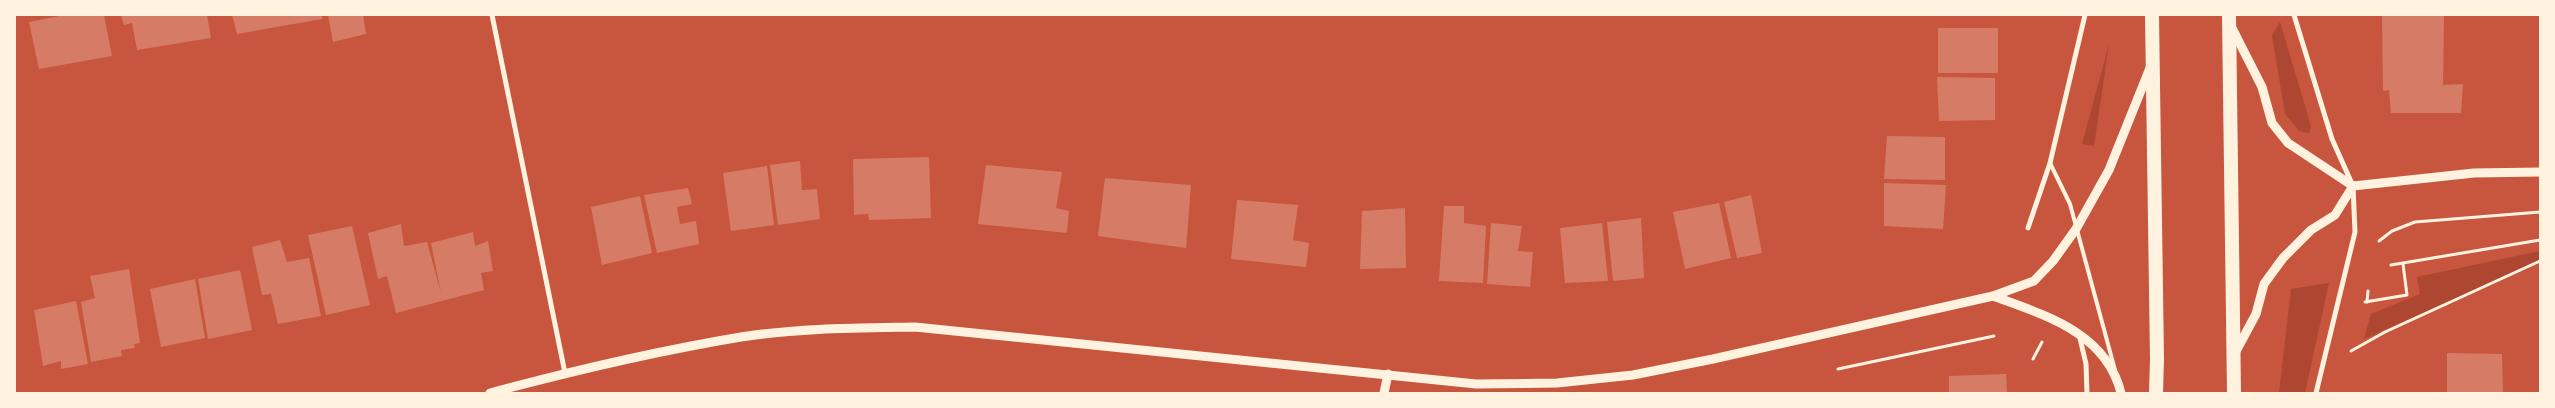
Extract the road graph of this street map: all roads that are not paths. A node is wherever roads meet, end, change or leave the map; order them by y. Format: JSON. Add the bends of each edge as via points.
{"nodes":[{"id":1,"x":492,"y":15,"type":"edge"},
{"id":2,"x":2085,"y":15,"type":"edge"},
{"id":3,"x":2152,"y":15,"type":"edge"},
{"id":4,"x":2294,"y":15,"type":"edge"},
{"id":5,"x":2229,"y":19,"type":"edge"},
{"id":6,"x":2152,"y":63,"type":"junction"},
{"id":7,"x":2050,"y":163,"type":"junction"},
{"id":8,"x":2540,"y":172,"type":"edge"},
{"id":9,"x":2353,"y":186,"type":"junction"},
{"id":10,"x":2028,"y":228,"type":"dead end"},
{"id":11,"x":2076,"y":229,"type":"junction"},
{"id":12,"x":1993,"y":296,"type":"junction"},
{"id":13,"x":2078,"y":331,"type":"junction"},
{"id":14,"x":2233,"y":356,"type":"junction"},
{"id":15,"x":565,"y":373,"type":"junction"},
{"id":16,"x":1388,"y":374,"type":"junction"},
{"id":17,"x":2118,"y":379,"type":"junction"},
{"id":18,"x":490,"y":393,"type":"edge"},
{"id":19,"x":1384,"y":393,"type":"edge"},
{"id":20,"x":2087,"y":393,"type":"edge"},
{"id":21,"x":2121,"y":393,"type":"edge"},
{"id":22,"x":2156,"y":393,"type":"edge"},
{"id":23,"x":2234,"y":393,"type":"edge"},
{"id":24,"x":2316,"y":393,"type":"edge"}],
"edges":[{"from":1,"to":15,"type":"street"},
{"from":2,"to":7,"type":"street"},
{"from":3,"to":6,"type":"highway"},
{"from":4,"to":9,"type":"street","via":[[2332,139]]},
{"from":5,"to":9,"type":"street","via":[[2262,87],[2272,122],[2288,143]]},
{"from":5,"to":14,"type":"highway"},
{"from":6,"to":11,"type":"street","via":[[2109,170]]},
{"from":6,"to":22,"type":"highway"},
{"from":7,"to":10,"type":"street"},
{"from":7,"to":11,"type":"lane","via":[[2070,204]]},
{"from":8,"to":9,"type":"street","via":[[2474,173]]},
{"from":9,"to":14,"type":"street","via":[[2334,215],[2311,230],[2283,258],[2264,284],[2256,314]]},
{"from":9,"to":24,"type":"street","via":[[2355,232]]},
{"from":11,"to":12,"type":"street","via":[[2034,281]]},
{"from":11,"to":17,"type":"lane"},
{"from":12,"to":13,"type":"street"},
{"from":12,"to":16,"type":"street","via":[[1633,375],[1557,383],[1476,384]]},
{"from":13,"to":17,"type":"street"},
{"from":13,"to":20,"type":"street","via":[[2086,364]]},
{"from":14,"to":23,"type":"highway"},
{"from":15,"to":16,"type":"street","via":[[742,337],[835,328],[915,327]]},
{"from":15,"to":18,"type":"street"},
{"from":16,"to":19,"type":"street"},
{"from":17,"to":21,"type":"street"}]}
